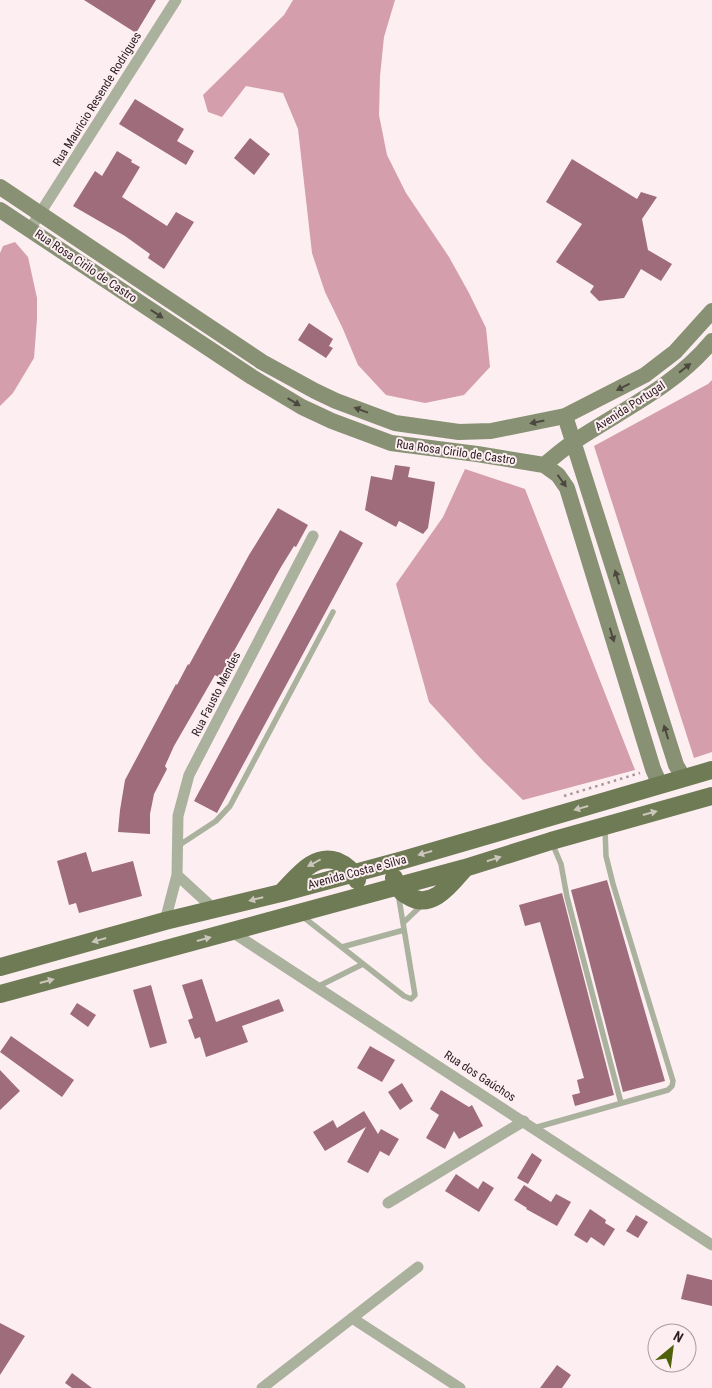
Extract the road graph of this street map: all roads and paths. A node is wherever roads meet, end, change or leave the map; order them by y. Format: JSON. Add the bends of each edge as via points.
{"nodes":[{"id":1,"x":176,"y":0,"type":"edge"},
{"id":2,"x":0,"y":187,"type":"edge"},
{"id":3,"x":0,"y":210,"type":"edge"},
{"id":4,"x":40,"y":214,"type":"junction"},
{"id":5,"x":30,"y":229,"type":"junction"},
{"id":6,"x":712,"y":311,"type":"edge"},
{"id":7,"x":712,"y":341,"type":"edge"},
{"id":8,"x":262,"y":362,"type":"junction"},
{"id":9,"x":252,"y":377,"type":"junction"},
{"id":10,"x":565,"y":416,"type":"junction"},
{"id":11,"x":395,"y":423,"type":"junction"},
{"id":12,"x":574,"y":442,"type":"junction"},
{"id":13,"x":391,"y":443,"type":"junction"},
{"id":14,"x":544,"y":465,"type":"junction"},
{"id":15,"x":313,"y":536,"type":"dead end"},
{"id":16,"x":332,"y":612,"type":"dead end"},
{"id":17,"x":712,"y":770,"type":"edge"},
{"id":18,"x":683,"y":777,"type":"junction"},
{"id":19,"x":660,"y":784,"type":"junction"},
{"id":20,"x":712,"y":796,"type":"edge"},
{"id":21,"x":604,"y":826,"type":"junction"},
{"id":22,"x":551,"y":841,"type":"junction"},
{"id":23,"x":178,"y":846,"type":"junction"},
{"id":24,"x":403,"y":860,"type":"junction"},
{"id":25,"x":464,"y":868,"type":"junction"},
{"id":26,"x":354,"y":873,"type":"junction"},
{"id":27,"x":177,"y":875,"type":"junction"},
{"id":28,"x":397,"y":886,"type":"junction"},
{"id":29,"x":352,"y":898,"type":"junction"},
{"id":30,"x":426,"y":901,"type":"junction"},
{"id":31,"x":214,"y":909,"type":"junction"},
{"id":32,"x":298,"y":914,"type":"junction"},
{"id":33,"x":165,"y":921,"type":"junction"},
{"id":34,"x":403,"y":923,"type":"junction"},
{"id":35,"x":404,"y":930,"type":"junction"},
{"id":36,"x":232,"y":932,"type":"junction"},
{"id":37,"x":342,"y":947,"type":"junction"},
{"id":38,"x":363,"y":964,"type":"junction"},
{"id":39,"x":0,"y":967,"type":"edge"},
{"id":40,"x":318,"y":987,"type":"junction"},
{"id":41,"x":0,"y":994,"type":"edge"},
{"id":42,"x":621,"y":1103,"type":"junction"},
{"id":43,"x":529,"y":1124,"type":"junction"},
{"id":44,"x":388,"y":1203,"type":"dead end"},
{"id":45,"x":712,"y":1245,"type":"edge"},
{"id":46,"x":418,"y":1267,"type":"dead end"},
{"id":47,"x":352,"y":1318,"type":"junction"},
{"id":48,"x":262,"y":1388,"type":"edge"},
{"id":49,"x":460,"y":1388,"type":"edge"}],
"edges":[{"from":1,"to":4,"type":"street","name":"Rua Mauricio Resende Rodrigues"},
{"from":2,"to":4,"type":"main road","name":"Avenida Portugal"},
{"from":3,"to":5,"type":"main road","name":"Rua Rosa Cirilo de Castro"},
{"from":4,"to":5,"type":"street","name":"Rua Mauricio Resende Rodrigues"},
{"from":4,"to":8,"type":"main road","name":"Avenida Portugal"},
{"from":5,"to":9,"type":"main road","name":"Rua Rosa Cirilo de Castro","one_way":true},
{"from":6,"to":10,"type":"main road","name":"Avenida Portugal","one_way":true,"via":[[675,352],[645,375]]},
{"from":12,"to":7,"type":"main road","name":"Avenida Portugal","one_way":true,"via":[[648,397],[699,356]]},
{"from":8,"to":9,"type":"main road"},
{"from":11,"to":8,"type":"main road","name":"Avenida Portugal","one_way":true,"via":[[336,402]]},
{"from":9,"to":13,"type":"main road","name":"Rua Rosa Cirilo de Castro","one_way":true,"via":[[302,407]]},
{"from":10,"to":11,"type":"main road","name":"Avenida Portugal","one_way":true,"via":[[491,431],[459,432]]},
{"from":10,"to":12,"type":"main road"},
{"from":11,"to":13,"type":"main road"},
{"from":12,"to":14,"type":"main road","name":"Avenida Portugal"},
{"from":18,"to":12,"type":"main road","one_way":true,"via":[[676,765]]},
{"from":13,"to":14,"type":"main road","name":"Rua Rosa Cirilo de Castro"},
{"from":14,"to":19,"type":"main road","one_way":true,"via":[[558,475],[567,488]]},
{"from":15,"to":23,"type":"street","name":"Rua Fausto Mendes","via":[[189,775],[178,816]]},
{"from":16,"to":23,"type":"lane","via":[[230,806],[216,821]]},
{"from":17,"to":18,"type":"main road","name":"Avenida Costa e Silva"},
{"from":18,"to":19,"type":"main road","name":"Avenida Costa e Silva"},
{"from":19,"to":24,"type":"main road","name":"Avenida Costa e Silva","one_way":true},
{"from":21,"to":20,"type":"main road","name":"Avenida Costa e Silva","one_way":true},
{"from":21,"to":22,"type":"main road","name":"Avenida Costa e Silva"},
{"from":21,"to":42,"type":"lane","via":[[606,856],[613,884],[674,1081],[668,1090]]},
{"from":25,"to":22,"type":"main road","name":"Avenida Costa e Silva","one_way":true},
{"from":22,"to":42,"type":"lane","via":[[561,864]]},
{"from":23,"to":27,"type":"street","name":"Rua Fausto Mendes"},
{"from":24,"to":26,"type":"main road","name":"Avenida Costa e Silva"},
{"from":24,"to":28,"type":"main road","via":[[393,876]]},
{"from":25,"to":28,"type":"main road","name":"Avenida Costa e Silva"},
{"from":25,"to":30,"type":"main road","via":[[444,891]]},
{"from":26,"to":29,"type":"main road","via":[[359,885]]},
{"from":26,"to":31,"type":"main road","one_way":true,"via":[[339,862],[319,860],[281,893]]},
{"from":27,"to":31,"type":"street"},
{"from":27,"to":33,"type":"street","name":"Rua Fausto Mendes"},
{"from":28,"to":29,"type":"main road","name":"Avenida Costa e Silva"},
{"from":28,"to":30,"type":"main road","via":[[416,901]]},
{"from":28,"to":34,"type":"lane"},
{"from":29,"to":32,"type":"main road","name":"Avenida Costa e Silva"},
{"from":30,"to":34,"type":"lane"},
{"from":31,"to":33,"type":"main road"},
{"from":32,"to":36,"type":"main road","name":"Avenida Costa e Silva"},
{"from":32,"to":37,"type":"lane"},
{"from":33,"to":39,"type":"main road","one_way":true},
{"from":34,"to":35,"type":"lane"},
{"from":35,"to":37,"type":"lane"},
{"from":35,"to":38,"type":"lane","via":[[415,995],[411,999]]},
{"from":36,"to":40,"type":"street","name":"Rua dos Gaúchos"},
{"from":41,"to":36,"type":"main road","name":"Avenida Costa e Silva","one_way":true},
{"from":37,"to":38,"type":"lane"},
{"from":38,"to":40,"type":"lane"},
{"from":40,"to":43,"type":"street","name":"Rua dos Gaúchos"},
{"from":42,"to":43,"type":"lane"},
{"from":43,"to":44,"type":"street"},
{"from":43,"to":45,"type":"street","name":"Rua dos Gaúchos"},
{"from":46,"to":47,"type":"street"},
{"from":47,"to":48,"type":"street"},
{"from":47,"to":49,"type":"street"}]}
